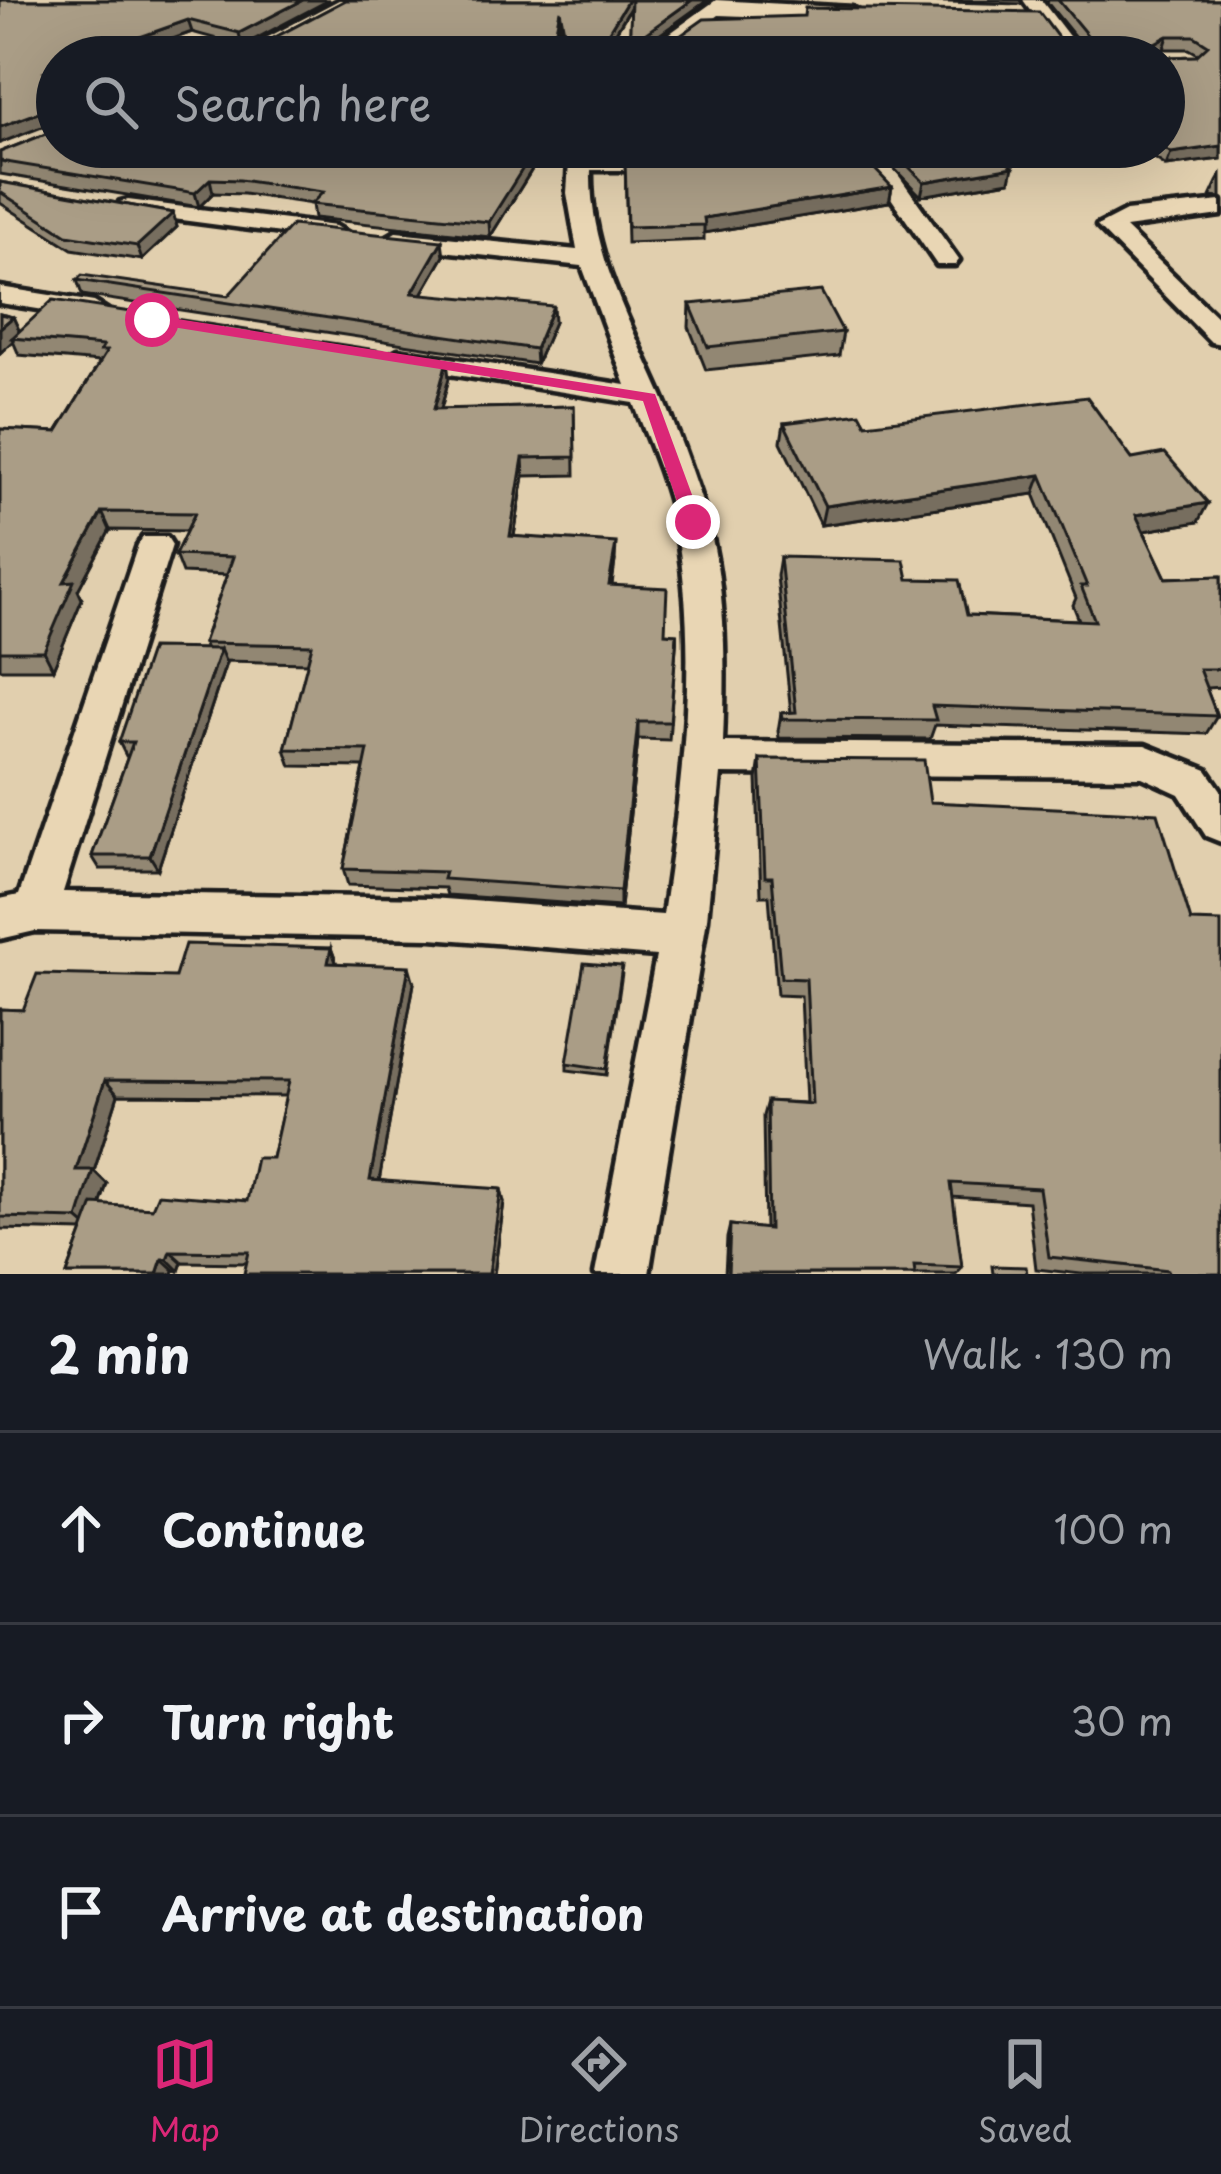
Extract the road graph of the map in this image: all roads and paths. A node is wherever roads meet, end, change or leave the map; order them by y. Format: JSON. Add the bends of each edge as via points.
{"nodes":[{"id":1,"x":353,"y":0,"type":"edge"},
{"id":2,"x":722,"y":4,"type":"edge"},
{"id":3,"x":1032,"y":10,"type":"edge"},
{"id":4,"x":865,"y":14,"type":"edge"},
{"id":5,"x":282,"y":36,"type":"edge"},
{"id":6,"x":676,"y":36,"type":"edge"},
{"id":7,"x":1056,"y":36,"type":"edge"},
{"id":8,"x":580,"y":168,"type":"edge"},
{"id":9,"x":879,"y":168,"type":"edge"},
{"id":10,"x":94,"y":201,"type":"edge"},
{"id":11,"x":1221,"y":208,"type":"edge"},
{"id":12,"x":590,"y":259,"type":"junction"},
{"id":13,"x":946,"y":260,"type":"dead end"},
{"id":14,"x":0,"y":296,"type":"edge"},
{"id":15,"x":130,"y":316,"type":"edge"},
{"id":16,"x":1221,"y":336,"type":"edge"},
{"id":17,"x":365,"y":353,"type":"edge"},
{"id":18,"x":649,"y":398,"type":"junction"},
{"id":19,"x":155,"y":544,"type":"dead end"},
{"id":20,"x":705,"y":758,"type":"junction"},
{"id":21,"x":1221,"y":824,"type":"edge"},
{"id":22,"x":17,"y":915,"type":"edge"},
{"id":23,"x":679,"y":937,"type":"junction"},
{"id":24,"x":622,"y":1274,"type":"edge"}],
"edges":[{"from":1,"to":5,"type":"street"},
{"from":2,"to":4,"type":"street"},
{"from":2,"to":6,"type":"street"},
{"from":3,"to":7,"type":"street"},
{"from":8,"to":12,"type":"street"},
{"from":9,"to":13,"type":"street"},
{"from":10,"to":12,"type":"street"},
{"from":11,"to":16,"type":"street","via":[[1109,226]]},
{"from":12,"to":18,"type":"street"},
{"from":14,"to":15,"type":"street"},
{"from":17,"to":18,"type":"street"},
{"from":18,"to":20,"type":"street","via":[[693,522],[700,567]]},
{"from":19,"to":22,"type":"street"},
{"from":20,"to":21,"type":"street","via":[[1144,761],[1193,782]]},
{"from":20,"to":23,"type":"street"},
{"from":22,"to":23,"type":"street","via":[[431,918]]},
{"from":23,"to":24,"type":"street"}]}
